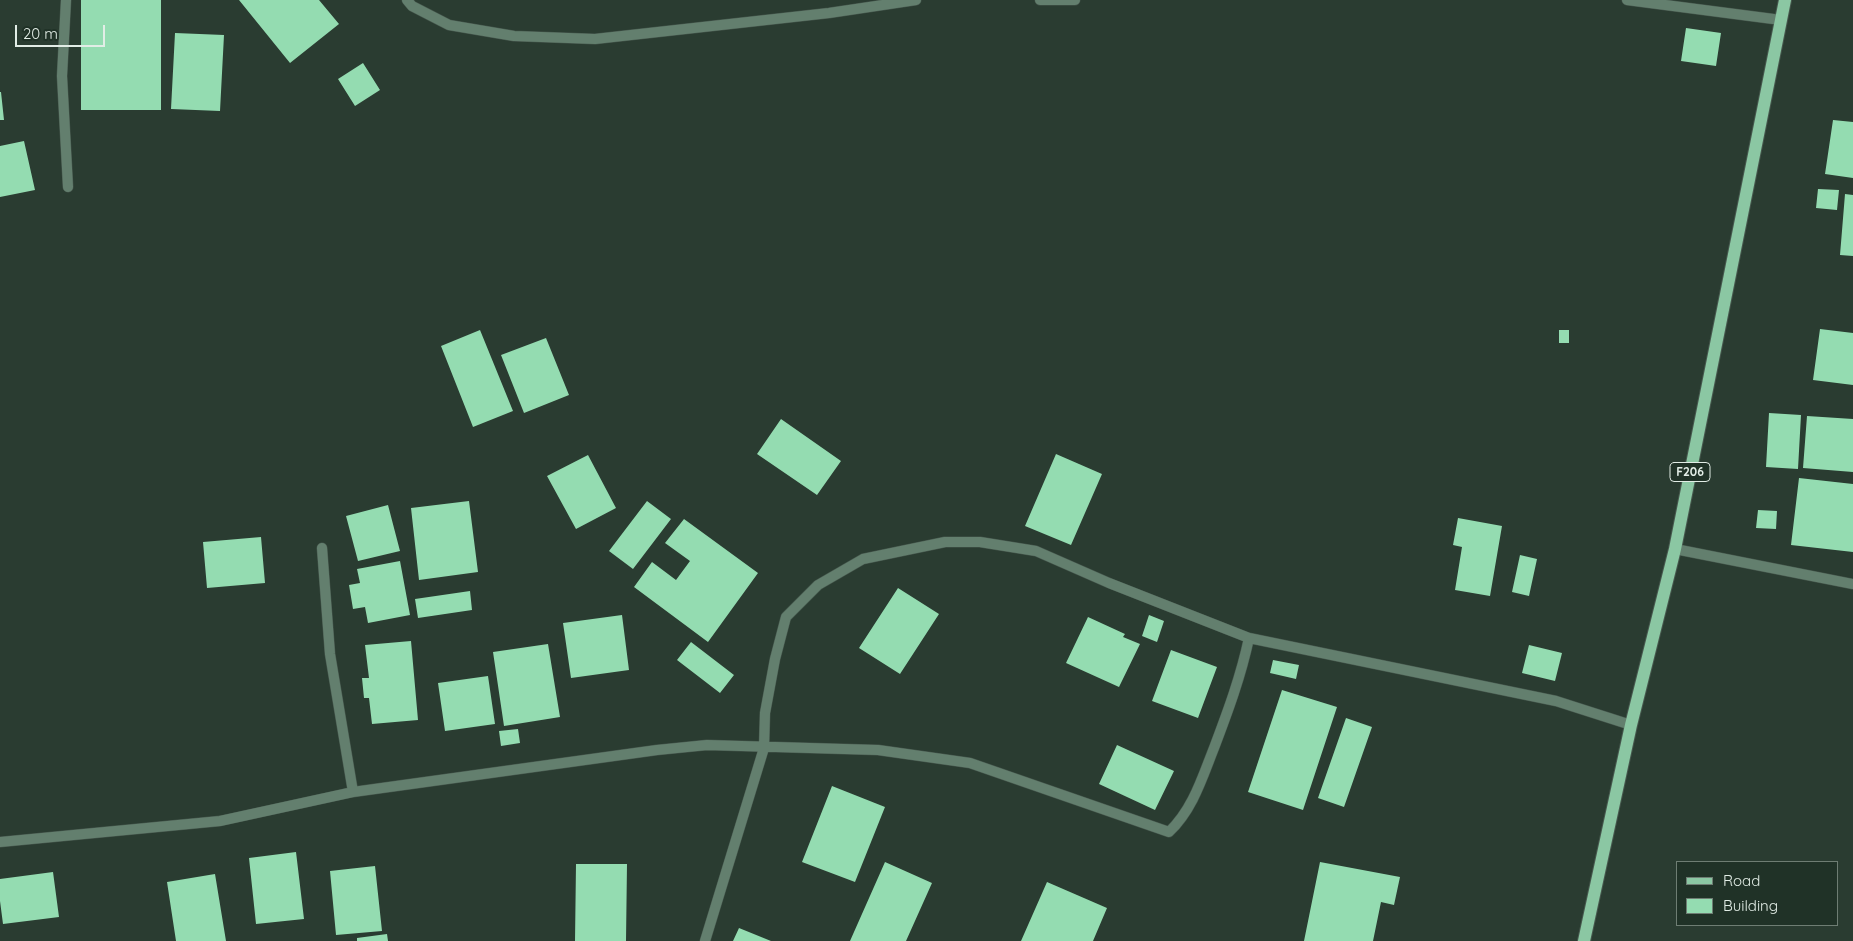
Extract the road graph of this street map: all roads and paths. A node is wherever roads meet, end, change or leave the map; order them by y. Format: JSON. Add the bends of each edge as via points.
{"nodes":[{"id":1,"x":66,"y":0,"type":"edge"},
{"id":2,"x":407,"y":0,"type":"edge"},
{"id":3,"x":916,"y":0,"type":"edge"},
{"id":4,"x":1040,"y":0,"type":"edge"},
{"id":5,"x":1075,"y":0,"type":"edge"},
{"id":6,"x":1627,"y":0,"type":"edge"},
{"id":7,"x":1785,"y":0,"type":"edge"},
{"id":8,"x":1781,"y":20,"type":"junction"},
{"id":9,"x":68,"y":187,"type":"dead end"},
{"id":10,"x":322,"y":548,"type":"dead end"},
{"id":11,"x":1675,"y":549,"type":"junction"},
{"id":12,"x":1853,"y":584,"type":"edge"},
{"id":13,"x":1249,"y":638,"type":"junction"},
{"id":14,"x":1630,"y":725,"type":"junction"},
{"id":15,"x":764,"y":748,"type":"junction"},
{"id":16,"x":353,"y":792,"type":"junction"},
{"id":17,"x":0,"y":842,"type":"edge"},
{"id":18,"x":705,"y":941,"type":"edge"},
{"id":19,"x":1584,"y":941,"type":"edge"}],
"edges":[{"from":1,"to":9,"type":"street","via":[[62,76]]},
{"from":2,"to":3,"type":"street","via":[[449,26],[514,36],[595,39]]},
{"from":4,"to":5,"type":"street"},
{"from":6,"to":8,"type":"street"},
{"from":7,"to":8,"type":"main road","number":"F206"},
{"from":8,"to":11,"type":"main road","number":"F206"},
{"from":10,"to":16,"type":"street","via":[[330,654]]},
{"from":11,"to":12,"type":"street"},
{"from":11,"to":14,"type":"main road","number":"F206"},
{"from":13,"to":14,"type":"street","via":[[1556,701]]},
{"from":13,"to":15,"type":"street","via":[[1242,672],[1196,794],[1182,820],[1169,832],[970,764],[878,750]]},
{"from":13,"to":15,"type":"street","via":[[1036,551],[980,542],[945,542],[901,550],[863,559],[818,584],[786,617],[765,713]]},
{"from":14,"to":19,"type":"main road","number":"F206"},
{"from":15,"to":16,"type":"street","via":[[707,745],[657,750]]},
{"from":15,"to":18,"type":"street"},
{"from":16,"to":17,"type":"street","via":[[220,821]]}]}
